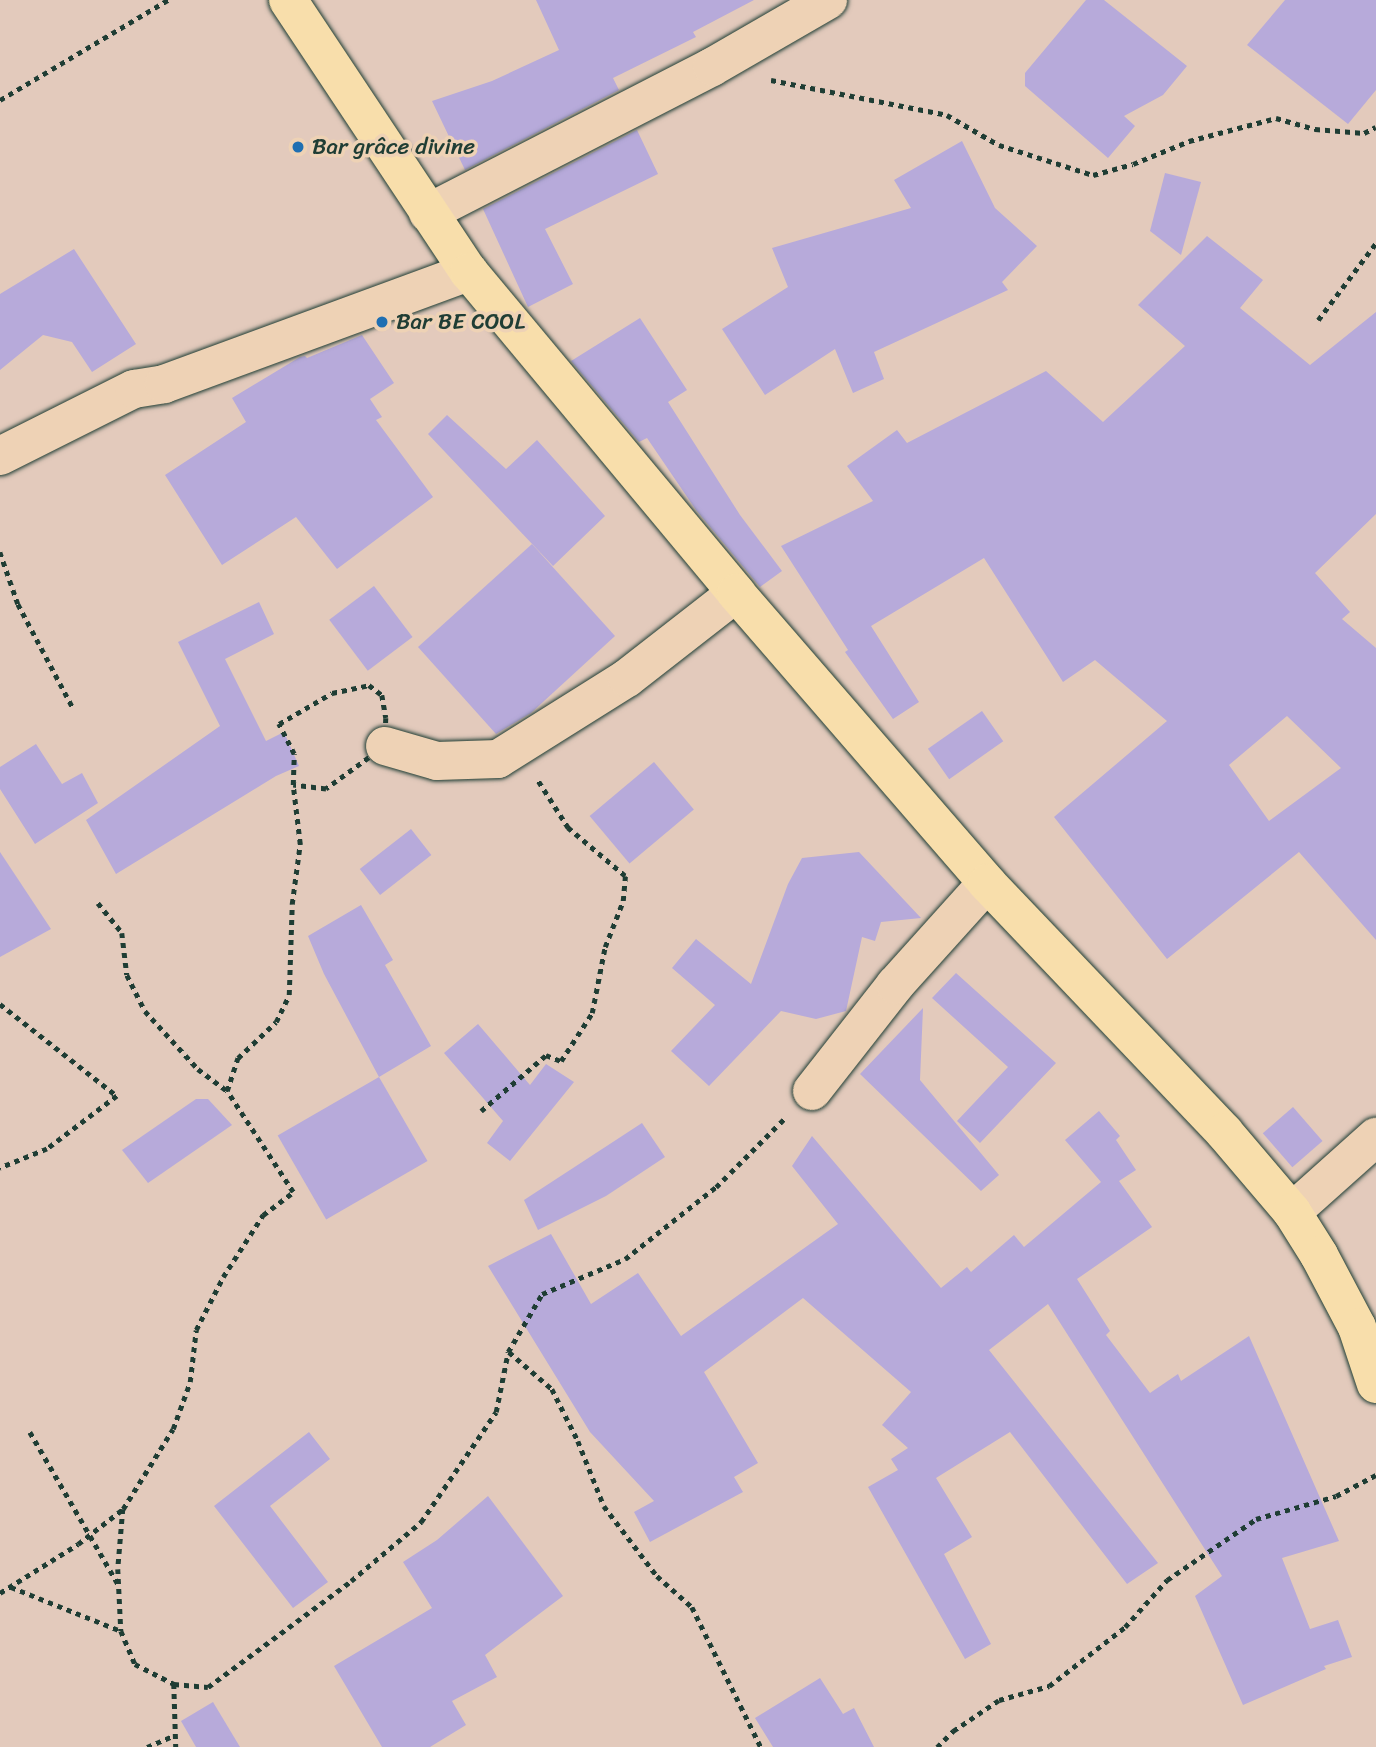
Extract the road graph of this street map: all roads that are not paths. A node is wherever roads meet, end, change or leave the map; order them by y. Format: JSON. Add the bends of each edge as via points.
{"nodes":[{"id":1,"x":288,"y":0,"type":"edge"},
{"id":2,"x":828,"y":0,"type":"edge"},
{"id":3,"x":428,"y":213,"type":"junction"},
{"id":4,"x":469,"y":272,"type":"junction"},
{"id":5,"x":0,"y":456,"type":"edge"},
{"id":6,"x":736,"y":593,"type":"junction"},
{"id":7,"x":385,"y":746,"type":"road end"},
{"id":8,"x":987,"y":883,"type":"junction"},
{"id":9,"x":812,"y":1091,"type":"road end"},
{"id":10,"x":1376,"y":1137,"type":"edge"},
{"id":11,"x":1292,"y":1212,"type":"junction"},
{"id":12,"x":1376,"y":1384,"type":"edge"}],
"edges":[{"from":1,"to":3,"type":"main road"},
{"from":2,"to":3,"type":"street","via":[[712,67]]},
{"from":3,"to":4,"type":"main road"},
{"from":4,"to":5,"type":"street","via":[[164,384],[134,389]]},
{"from":4,"to":6,"type":"main road"},
{"from":6,"to":7,"type":"street","via":[[626,678],[498,759],[437,761]]},
{"from":6,"to":8,"type":"main road"},
{"from":8,"to":9,"type":"street","via":[[895,985]]},
{"from":8,"to":11,"type":"main road","via":[[1224,1132]]},
{"from":10,"to":11,"type":"street"},
{"from":11,"to":12,"type":"main road","via":[[1357,1327]]}]}
